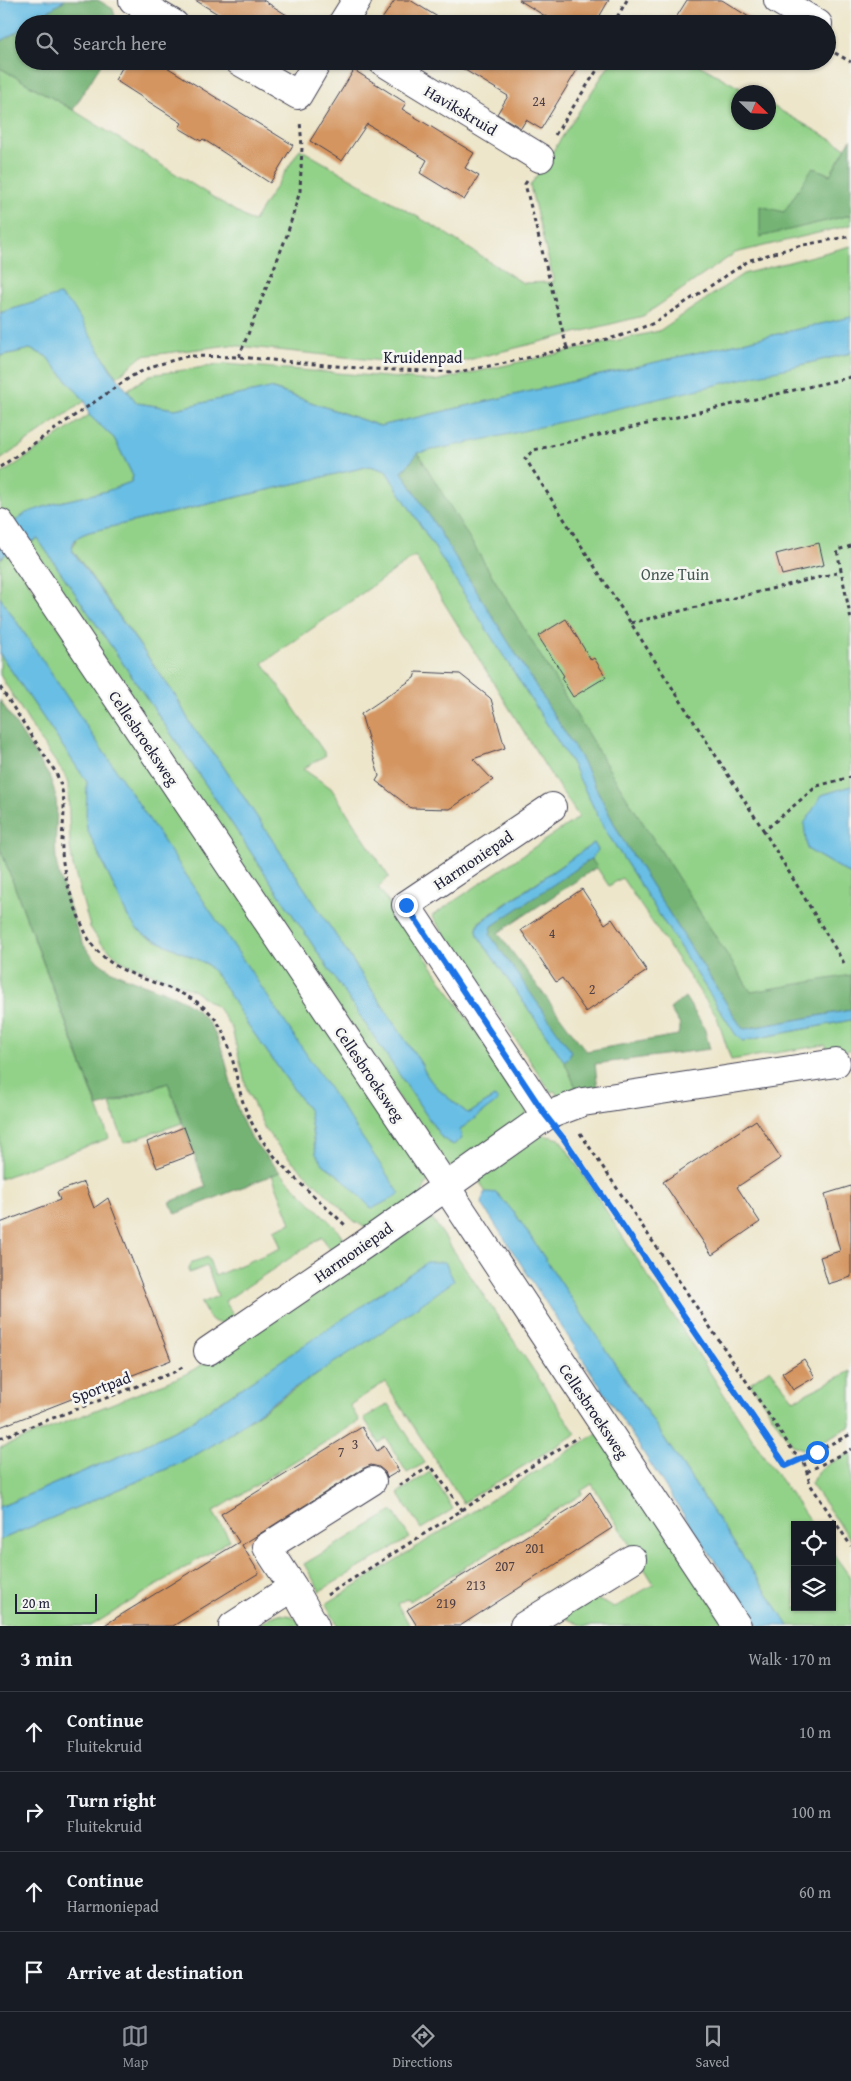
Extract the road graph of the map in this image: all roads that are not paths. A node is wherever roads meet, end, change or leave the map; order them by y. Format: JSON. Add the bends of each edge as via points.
{"nodes":[{"id":1,"x":132,"y":0,"type":"edge"},
{"id":2,"x":357,"y":0,"type":"edge"},
{"id":3,"x":778,"y":0,"type":"edge"},
{"id":4,"x":158,"y":15,"type":"edge"},
{"id":5,"x":348,"y":15,"type":"edge"},
{"id":6,"x":803,"y":15,"type":"edge"},
{"id":7,"x":255,"y":70,"type":"edge"},
{"id":8,"x":313,"y":70,"type":"edge"},
{"id":9,"x":397,"y":70,"type":"edge"},
{"id":10,"x":540,"y":158,"type":"road end"},
{"id":11,"x":0,"y":523,"type":"edge"},
{"id":12,"x":552,"y":807,"type":"dead end"},
{"id":13,"x":836,"y":1063,"type":"dead end"},
{"id":14,"x":555,"y":1113,"type":"junction"},
{"id":15,"x":446,"y":1187,"type":"junction"},
{"id":16,"x":208,"y":1351,"type":"road end"},
{"id":17,"x":372,"y":1481,"type":"road end"},
{"id":18,"x":632,"y":1559,"type":"dead end"},
{"id":19,"x":304,"y":1607,"type":"edge"},
{"id":20,"x":232,"y":1626,"type":"edge"},
{"id":21,"x":524,"y":1626,"type":"edge"},
{"id":22,"x":737,"y":1626,"type":"edge"}],
"edges":[{"from":1,"to":4,"type":"street"},
{"from":2,"to":5,"type":"street"},
{"from":3,"to":6,"type":"street"},
{"from":7,"to":8,"type":"street","via":[[298,95]]},
{"from":9,"to":10,"type":"street","name":"Havikskruid"},
{"from":11,"to":15,"type":"street","name":"Cellesbroeksweg"},
{"from":12,"to":14,"type":"street","name":"Harmoniepad","via":[[406,905]]},
{"from":13,"to":14,"type":"street","name":"Harmoniepad","via":[[583,1102]]},
{"from":14,"to":15,"type":"street","name":"Harmoniepad"},
{"from":15,"to":16,"type":"street","name":"Harmoniepad"},
{"from":15,"to":22,"type":"street","name":"Cellesbroeksweg"},
{"from":17,"to":19,"type":"street","via":[[267,1547]]},
{"from":18,"to":21,"type":"street"},
{"from":19,"to":20,"type":"street"}]}
